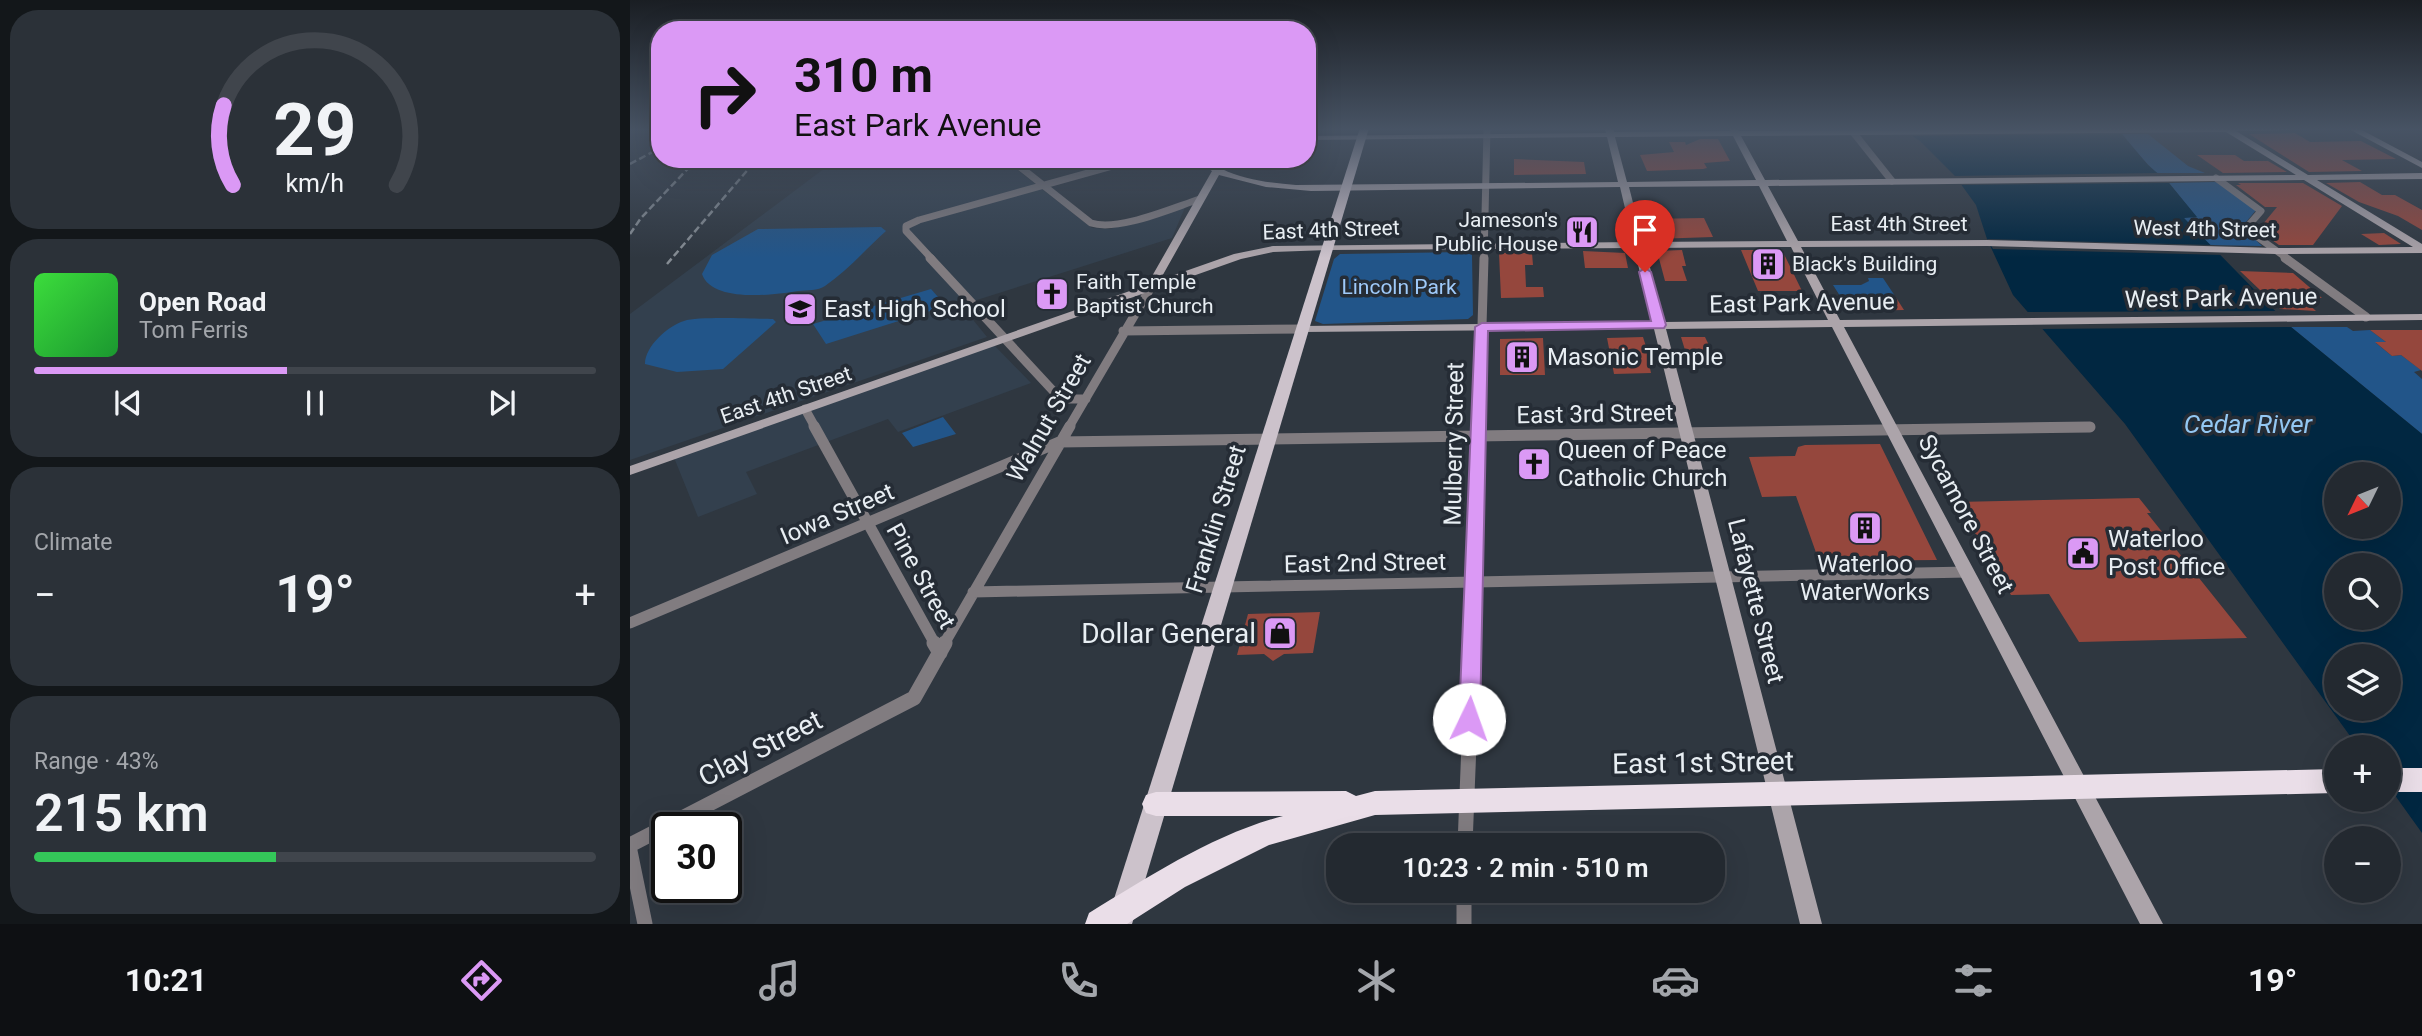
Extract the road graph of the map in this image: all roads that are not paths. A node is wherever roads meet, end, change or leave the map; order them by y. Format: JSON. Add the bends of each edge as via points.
{"nodes":[{"id":1,"x":1026,"y":171,"type":"edge"},
{"id":2,"x":1094,"y":171,"type":"edge"},
{"id":3,"x":1215,"y":171,"type":"edge"},
{"id":4,"x":1219,"y":171,"type":"edge"},
{"id":5,"x":1352,"y":171,"type":"edge"},
{"id":6,"x":1486,"y":171,"type":"edge"},
{"id":7,"x":1620,"y":171,"type":"edge"},
{"id":8,"x":1756,"y":171,"type":"edge"},
{"id":9,"x":1884,"y":171,"type":"edge"},
{"id":10,"x":2296,"y":171,"type":"edge"},
{"id":11,"x":2422,"y":176,"type":"edge"},
{"id":12,"x":2306,"y":177,"type":"junction"},
{"id":13,"x":2216,"y":178,"type":"junction"},
{"id":14,"x":1892,"y":181,"type":"junction"},
{"id":15,"x":1253,"y":182,"type":"junction"},
{"id":16,"x":1762,"y":183,"type":"junction"},
{"id":17,"x":1623,"y":184,"type":"junction"},
{"id":18,"x":1044,"y":185,"type":"junction"},
{"id":19,"x":1485,"y":186,"type":"junction"},
{"id":20,"x":1347,"y":187,"type":"junction"},
{"id":21,"x":1200,"y":199,"type":"junction"},
{"id":22,"x":1987,"y":243,"type":"joint"},
{"id":23,"x":1794,"y":244,"type":"junction"},
{"id":24,"x":1639,"y":245,"type":"junction"},
{"id":25,"x":1484,"y":246,"type":"junction"},
{"id":26,"x":1328,"y":247,"type":"junction"},
{"id":27,"x":2422,"y":249,"type":"edge"},
{"id":28,"x":2276,"y":251,"type":"junction"},
{"id":29,"x":1151,"y":287,"type":"junction"},
{"id":30,"x":2366,"y":317,"type":"junction"},
{"id":31,"x":2422,"y":317,"type":"edge"},
{"id":32,"x":2020,"y":321,"type":"joint"},
{"id":33,"x":1836,"y":323,"type":"junction"},
{"id":34,"x":1659,"y":325,"type":"junction"},
{"id":35,"x":1482,"y":327,"type":"junction"},
{"id":36,"x":1303,"y":329,"type":"junction"},
{"id":37,"x":1123,"y":331,"type":"junction"},
{"id":38,"x":1004,"y":339,"type":"junction"},
{"id":39,"x":1086,"y":399,"type":"junction"},
{"id":40,"x":805,"y":409,"type":"junction"},
{"id":41,"x":2090,"y":427,"type":"dead end"},
{"id":42,"x":1893,"y":430,"type":"junction"},
{"id":43,"x":1686,"y":433,"type":"junction"},
{"id":44,"x":1479,"y":436,"type":"junction"},
{"id":45,"x":1270,"y":439,"type":"junction"},
{"id":46,"x":1059,"y":443,"type":"junction"},
{"id":47,"x":630,"y":471,"type":"edge"},
{"id":48,"x":868,"y":523,"type":"junction"},
{"id":49,"x":1968,"y":572,"type":"junction"},
{"id":50,"x":1723,"y":577,"type":"junction"},
{"id":51,"x":1475,"y":582,"type":"junction"},
{"id":52,"x":1226,"y":587,"type":"junction"},
{"id":53,"x":973,"y":592,"type":"junction"},
{"id":54,"x":630,"y":622,"type":"edge"},
{"id":55,"x":940,"y":653,"type":"junction"},
{"id":56,"x":914,"y":698,"type":"joint"},
{"id":57,"x":2401,"y":780,"type":"edge"},
{"id":58,"x":2422,"y":780,"type":"edge"},
{"id":59,"x":2324,"y":781,"type":"edge"},
{"id":60,"x":2077,"y":787,"type":"junction"},
{"id":61,"x":1778,"y":794,"type":"junction"},
{"id":62,"x":1465,"y":801,"type":"junction"},
{"id":63,"x":1375,"y":803,"type":"junction"},
{"id":64,"x":1156,"y":804,"type":"junction"},
{"id":65,"x":1465,"y":833,"type":"edge"},
{"id":66,"x":630,"y":845,"type":"edge"},
{"id":67,"x":630,"y":851,"type":"edge"},
{"id":68,"x":1464,"y":903,"type":"edge"},
{"id":69,"x":1114,"y":918,"type":"edge"},
{"id":70,"x":645,"y":924,"type":"edge"},
{"id":71,"x":1464,"y":924,"type":"edge"},
{"id":72,"x":1811,"y":924,"type":"edge"},
{"id":73,"x":2152,"y":924,"type":"edge"}],
"edges":[{"from":1,"to":18,"type":"street"},
{"from":2,"to":18,"type":"street"},
{"from":3,"to":21,"type":"street","name":"Walnut Street"},
{"from":4,"to":15,"type":"street"},
{"from":5,"to":20,"type":"main road","name":"Franklin Street"},
{"from":6,"to":19,"type":"street","name":"Mulberry Street"},
{"from":7,"to":17,"type":"street","name":"Lafayette Street"},
{"from":8,"to":16,"type":"street","name":"Sycamore Street"},
{"from":9,"to":14,"type":"street"},
{"from":10,"to":12,"type":"street"},
{"from":11,"to":12,"type":"street"},
{"from":12,"to":13,"type":"street"},
{"from":12,"to":27,"type":"street"},
{"from":13,"to":14,"type":"street"},
{"from":13,"to":28,"type":"street","via":[[2259,207],[2261,211],[2247,228]]},
{"from":14,"to":16,"type":"street"},
{"from":15,"to":20,"type":"street"},
{"from":15,"to":21,"type":"street","via":[[1220,186]]},
{"from":16,"to":17,"type":"street"},
{"from":16,"to":23,"type":"street","name":"Sycamore Street"},
{"from":17,"to":19,"type":"street"},
{"from":17,"to":24,"type":"street","name":"Lafayette Street"},
{"from":18,"to":21,"type":"street","via":[[1100,226]]},
{"from":18,"to":38,"type":"street","via":[[909,224],[906,230]]},
{"from":19,"to":20,"type":"street"},
{"from":19,"to":25,"type":"street","name":"Mulberry Street"},
{"from":20,"to":26,"type":"main road","name":"Franklin Street"},
{"from":21,"to":29,"type":"street","name":"Walnut Street"},
{"from":22,"to":23,"type":"street","name":"East 4th Street"},
{"from":22,"to":28,"type":"street","name":"West 4th Street"},
{"from":23,"to":24,"type":"street","name":"East 4th Street"},
{"from":23,"to":33,"type":"street","name":"Sycamore Street"},
{"from":24,"to":25,"type":"street","name":"East 4th Street"},
{"from":24,"to":34,"type":"street","name":"Lafayette Street"},
{"from":25,"to":26,"type":"street","name":"East 4th Street"},
{"from":25,"to":35,"type":"street","name":"Mulberry Street"},
{"from":26,"to":29,"type":"street","name":"East 4th Street","via":[[1253,252]]},
{"from":26,"to":36,"type":"main road","name":"Franklin Street"},
{"from":27,"to":28,"type":"street","name":"West 4th Street"},
{"from":28,"to":30,"type":"street"},
{"from":29,"to":37,"type":"street","name":"Walnut Street"},
{"from":29,"to":38,"type":"street","name":"East 4th Street"},
{"from":30,"to":31,"type":"street","name":"West Park Avenue"},
{"from":30,"to":32,"type":"street","name":"West Park Avenue"},
{"from":32,"to":33,"type":"street","name":"East Park Avenue"},
{"from":33,"to":34,"type":"street","name":"East Park Avenue"},
{"from":33,"to":42,"type":"street","name":"Sycamore Street"},
{"from":34,"to":35,"type":"street","name":"East Park Avenue"},
{"from":34,"to":43,"type":"street","name":"Lafayette Street"},
{"from":35,"to":36,"type":"street","name":"East Park Avenue"},
{"from":35,"to":44,"type":"street","name":"Mulberry Street"},
{"from":36,"to":37,"type":"street","name":"East Park Avenue"},
{"from":36,"to":45,"type":"main road","name":"Franklin Street"},
{"from":37,"to":39,"type":"street","name":"Walnut Street"},
{"from":38,"to":39,"type":"street","via":[[1056,394]]},
{"from":38,"to":40,"type":"street","name":"East 4th Street"},
{"from":39,"to":46,"type":"street","name":"Walnut Street"},
{"from":40,"to":47,"type":"street","name":"East 4th Street"},
{"from":40,"to":48,"type":"street","name":"Pine Street"},
{"from":41,"to":42,"type":"street","name":"East 3rd Street"},
{"from":42,"to":43,"type":"street","name":"East 3rd Street"},
{"from":42,"to":49,"type":"street","name":"Sycamore Street"},
{"from":43,"to":44,"type":"street","name":"East 3rd Street"},
{"from":43,"to":50,"type":"street","name":"Lafayette Street"},
{"from":44,"to":45,"type":"street","name":"East 3rd Street"},
{"from":44,"to":51,"type":"street","name":"Mulberry Street"},
{"from":45,"to":46,"type":"street","name":"East 3rd Street"},
{"from":45,"to":52,"type":"main road","name":"Franklin Street"},
{"from":46,"to":48,"type":"street","name":"Iowa Street"},
{"from":46,"to":53,"type":"street","name":"Walnut Street"},
{"from":48,"to":54,"type":"street","name":"Iowa Street"},
{"from":48,"to":55,"type":"street","name":"Pine Street"},
{"from":49,"to":50,"type":"street","name":"East 2nd Street"},
{"from":49,"to":60,"type":"street","name":"Sycamore Street"},
{"from":50,"to":51,"type":"street","name":"East 2nd Street"},
{"from":50,"to":61,"type":"street","name":"Lafayette Street"},
{"from":51,"to":52,"type":"street","name":"East 2nd Street"},
{"from":51,"to":62,"type":"street","name":"Mulberry Street"},
{"from":52,"to":53,"type":"street","name":"East 2nd Street"},
{"from":52,"to":64,"type":"main road","name":"Franklin Street"},
{"from":53,"to":55,"type":"street","name":"Walnut Street"},
{"from":55,"to":56,"type":"street","name":"Walnut Street"},
{"from":56,"to":66,"type":"street","name":"Clay Street"},
{"from":57,"to":58,"type":"highway"},
{"from":59,"to":60,"type":"highway","name":"East 1st Street"},
{"from":60,"to":61,"type":"highway","name":"East 1st Street"},
{"from":60,"to":73,"type":"street","name":"Sycamore Street"},
{"from":61,"to":62,"type":"highway","name":"East 1st Street"},
{"from":61,"to":72,"type":"street","name":"Lafayette Street"},
{"from":62,"to":63,"type":"highway","name":"East 1st Street"},
{"from":62,"to":65,"type":"street","name":"Mulberry Street"},
{"from":63,"to":64,"type":"highway"},
{"from":63,"to":69,"type":"highway","name":"East 1st Street","via":[[1263,834],[1208,860]]},
{"from":64,"to":69,"type":"main road","name":"Franklin Street"},
{"from":67,"to":70,"type":"street"},
{"from":68,"to":71,"type":"street"}]}
